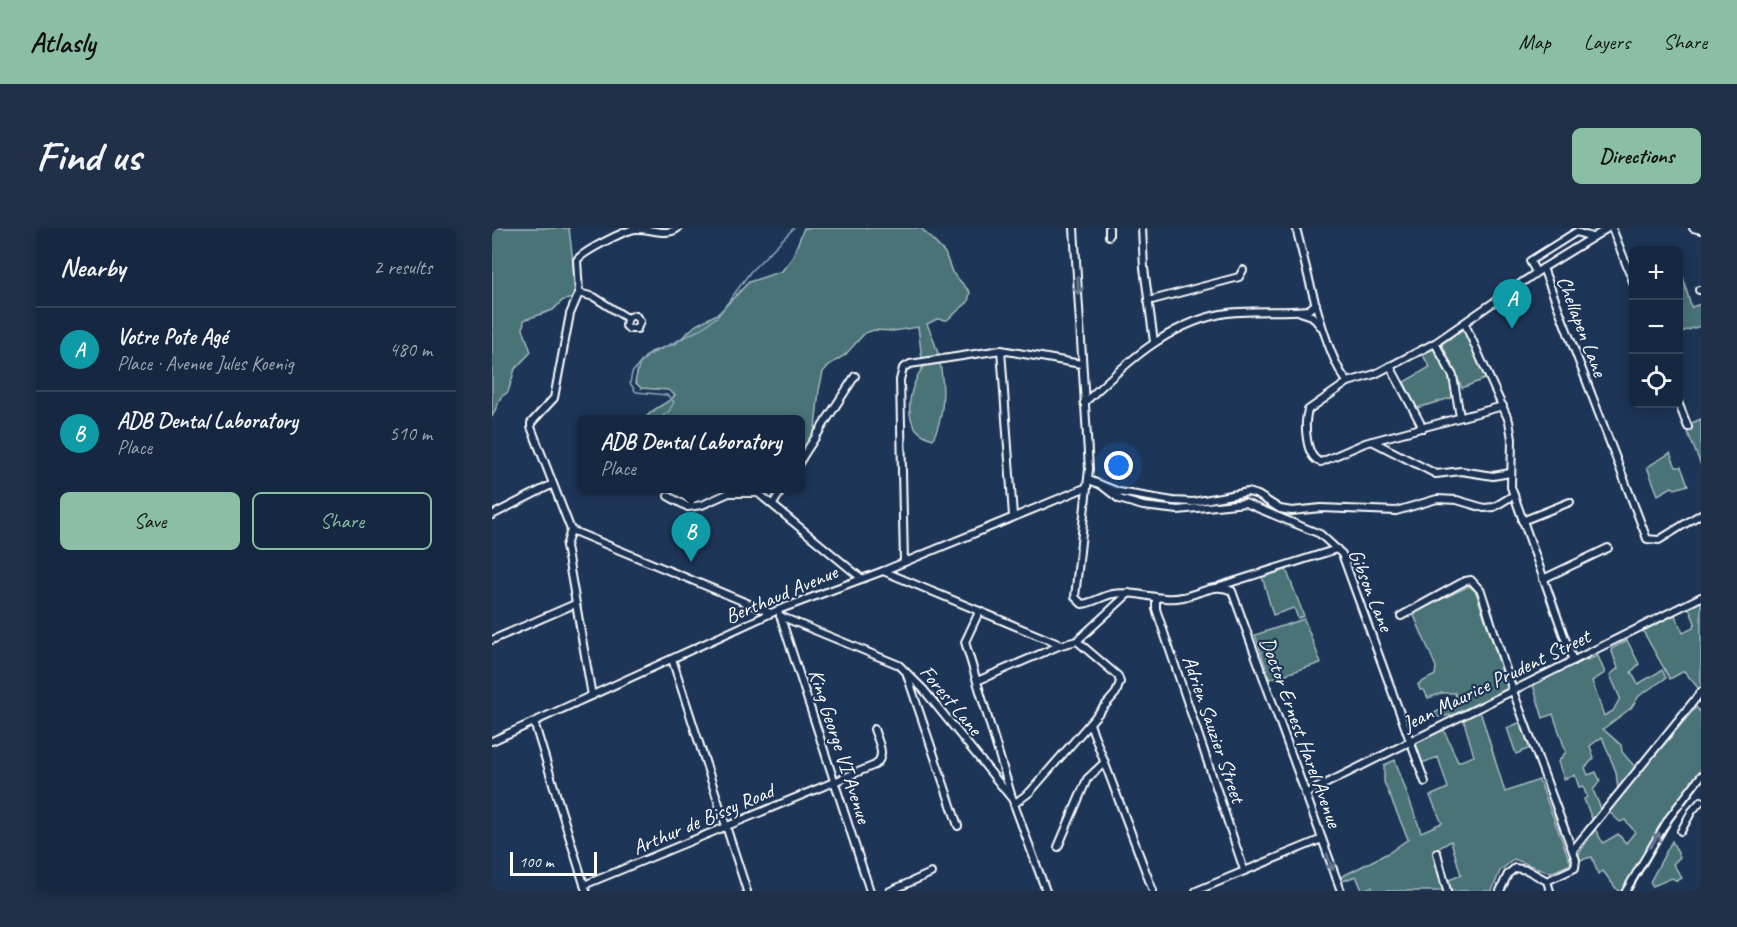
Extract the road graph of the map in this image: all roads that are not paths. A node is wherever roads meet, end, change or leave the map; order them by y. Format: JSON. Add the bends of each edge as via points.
{"nodes":[{"id":1,"x":678,"y":228,"type":"edge"},
{"id":2,"x":1074,"y":228,"type":"edge"},
{"id":3,"x":1109,"y":228,"type":"edge"},
{"id":4,"x":1142,"y":228,"type":"edge"},
{"id":5,"x":1296,"y":228,"type":"edge"},
{"id":6,"x":1610,"y":228,"type":"edge"},
{"id":7,"x":1693,"y":228,"type":"edge"},
{"id":8,"x":1701,"y":230,"type":"edge"},
{"id":9,"x":1109,"y":236,"type":"dead end"},
{"id":10,"x":1592,"y":237,"type":"junction"},
{"id":11,"x":1543,"y":268,"type":"junction"},
{"id":12,"x":1243,"y":270,"type":"dead end"},
{"id":13,"x":1536,"y":272,"type":"junction"},
{"id":14,"x":1629,"y":272,"type":"edge"},
{"id":15,"x":579,"y":293,"type":"junction"},
{"id":16,"x":1148,"y":301,"type":"junction"},
{"id":17,"x":1317,"y":307,"type":"junction"},
{"id":18,"x":1296,"y":311,"type":"junction"},
{"id":19,"x":1309,"y":315,"type":"junction"},
{"id":20,"x":627,"y":318,"type":"dead end"},
{"id":21,"x":1465,"y":324,"type":"junction"},
{"id":22,"x":1324,"y":331,"type":"junction"},
{"id":23,"x":1154,"y":342,"type":"junction"},
{"id":24,"x":1435,"y":343,"type":"junction"},
{"id":25,"x":1001,"y":350,"type":"junction"},
{"id":26,"x":1082,"y":364,"type":"junction"},
{"id":27,"x":1390,"y":366,"type":"junction"},
{"id":28,"x":855,"y":376,"type":"dead end"},
{"id":29,"x":1348,"y":382,"type":"junction"},
{"id":30,"x":1084,"y":403,"type":"junction"},
{"id":31,"x":1503,"y":406,"type":"junction"},
{"id":32,"x":1680,"y":408,"type":"edge"},
{"id":33,"x":1460,"y":417,"type":"junction"},
{"id":34,"x":1688,"y":427,"type":"dead end"},
{"id":35,"x":1423,"y":428,"type":"junction"},
{"id":36,"x":1372,"y":441,"type":"junction"},
{"id":37,"x":805,"y":455,"type":"edge"},
{"id":38,"x":1510,"y":473,"type":"junction"},
{"id":39,"x":553,"y":484,"type":"junction"},
{"id":40,"x":1088,"y":484,"type":"junction"},
{"id":41,"x":1101,"y":485,"type":"junction"},
{"id":42,"x":780,"y":493,"type":"edge"},
{"id":43,"x":1514,"y":495,"type":"junction"},
{"id":44,"x":668,"y":496,"type":"dead end"},
{"id":45,"x":1570,"y":502,"type":"dead end"},
{"id":46,"x":773,"y":504,"type":"junction"},
{"id":47,"x":1701,"y":514,"type":"edge"},
{"id":48,"x":492,"y":515,"type":"edge"},
{"id":49,"x":1013,"y":516,"type":"junction"},
{"id":50,"x":1522,"y":522,"type":"junction"},
{"id":51,"x":571,"y":530,"type":"junction"},
{"id":52,"x":1608,"y":548,"type":"dead end"},
{"id":53,"x":1337,"y":549,"type":"junction"},
{"id":54,"x":904,"y":562,"type":"junction"},
{"id":55,"x":883,"y":571,"type":"junction"},
{"id":56,"x":861,"y":578,"type":"junction"},
{"id":57,"x":1543,"y":579,"type":"junction"},
{"id":58,"x":1222,"y":587,"type":"junction"},
{"id":59,"x":1130,"y":592,"type":"junction"},
{"id":60,"x":1701,"y":597,"type":"edge"},
{"id":61,"x":1156,"y":598,"type":"junction"},
{"id":62,"x":575,"y":604,"type":"junction"},
{"id":63,"x":979,"y":612,"type":"junction"},
{"id":64,"x":779,"y":613,"type":"junction"},
{"id":65,"x":771,"y":614,"type":"junction"},
{"id":66,"x":1401,"y":616,"type":"dead end"},
{"id":67,"x":492,"y":640,"type":"edge"},
{"id":68,"x":1077,"y":641,"type":"junction"},
{"id":69,"x":1061,"y":645,"type":"junction"},
{"id":70,"x":672,"y":659,"type":"junction"},
{"id":71,"x":1573,"y":661,"type":"junction"},
{"id":72,"x":906,"y":671,"type":"junction"},
{"id":73,"x":977,"y":681,"type":"junction"},
{"id":74,"x":1513,"y":690,"type":"junction"},
{"id":75,"x":1701,"y":692,"type":"edge"},
{"id":76,"x":592,"y":696,"type":"junction"},
{"id":77,"x":534,"y":722,"type":"junction"},
{"id":78,"x":1090,"y":724,"type":"junction"},
{"id":79,"x":873,"y":729,"type":"dead end"},
{"id":80,"x":492,"y":741,"type":"edge"},
{"id":81,"x":1410,"y":741,"type":"junction"},
{"id":82,"x":1105,"y":762,"type":"junction"},
{"id":83,"x":1701,"y":776,"type":"edge"},
{"id":84,"x":834,"y":782,"type":"junction"},
{"id":85,"x":1425,"y":782,"type":"dead end"},
{"id":86,"x":1305,"y":794,"type":"junction"},
{"id":87,"x":1701,"y":801,"type":"edge"},
{"id":88,"x":1014,"y":802,"type":"junction"},
{"id":89,"x":726,"y":826,"type":"junction"},
{"id":90,"x":958,"y":826,"type":"dead end"},
{"id":91,"x":1680,"y":831,"type":"dead end"},
{"id":92,"x":1322,"y":839,"type":"junction"},
{"id":93,"x":1058,"y":848,"type":"dead end"},
{"id":94,"x":1573,"y":850,"type":"junction"},
{"id":95,"x":1437,"y":853,"type":"dead end"},
{"id":96,"x":1244,"y":870,"type":"junction"},
{"id":97,"x":932,"y":873,"type":"dead end"},
{"id":98,"x":1547,"y":881,"type":"junction"},
{"id":99,"x":585,"y":888,"type":"edge"},
{"id":100,"x":746,"y":891,"type":"edge"},
{"id":101,"x":870,"y":891,"type":"edge"},
{"id":102,"x":890,"y":891,"type":"edge"},
{"id":103,"x":1046,"y":891,"type":"edge"},
{"id":104,"x":1153,"y":891,"type":"edge"},
{"id":105,"x":1196,"y":891,"type":"edge"},
{"id":106,"x":1341,"y":891,"type":"edge"},
{"id":107,"x":1447,"y":891,"type":"edge"},
{"id":108,"x":1500,"y":891,"type":"edge"},
{"id":109,"x":1550,"y":891,"type":"edge"},
{"id":110,"x":1626,"y":891,"type":"edge"}],
"edges":[{"from":1,"to":15,"type":"street","via":[[668,232],[633,230],[584,253],[577,260]]},
{"from":2,"to":26,"type":"street","one_way":true},
{"from":3,"to":9,"type":"street"},
{"from":4,"to":16,"type":"street"},
{"from":5,"to":17,"type":"street"},
{"from":6,"to":10,"type":"street"},
{"from":6,"to":14,"type":"street"},
{"from":7,"to":8,"type":"street"},
{"from":10,"to":11,"type":"street"},
{"from":10,"to":13,"type":"street","via":[[1576,232],[1539,255],[1530,261]]},
{"from":11,"to":13,"type":"street"},
{"from":11,"to":47,"type":"street","name":"Chellapen Lane","via":[[1647,539],[1659,540]]},
{"from":12,"to":16,"type":"street","via":[[1239,277]]},
{"from":13,"to":21,"type":"street"},
{"from":15,"to":20,"type":"street","via":[[594,297]]},
{"from":15,"to":39,"type":"street","via":[[570,314],[554,398],[531,423]]},
{"from":16,"to":23,"type":"street"},
{"from":17,"to":18,"type":"street"},
{"from":17,"to":19,"type":"street"},
{"from":17,"to":22,"type":"street"},
{"from":18,"to":19,"type":"street"},
{"from":18,"to":23,"type":"street","via":[[1222,314]]},
{"from":19,"to":22,"type":"street"},
{"from":21,"to":24,"type":"street"},
{"from":21,"to":31,"type":"street"},
{"from":22,"to":29,"type":"street","via":[[1338,369]]},
{"from":23,"to":30,"type":"street"},
{"from":24,"to":27,"type":"street"},
{"from":24,"to":33,"type":"street","via":[[1453,376]]},
{"from":25,"to":26,"type":"street"},
{"from":25,"to":49,"type":"street"},
{"from":25,"to":54,"type":"street","via":[[903,368],[900,380]]},
{"from":26,"to":30,"type":"street"},
{"from":27,"to":29,"type":"street"},
{"from":27,"to":35,"type":"street"},
{"from":28,"to":37,"type":"street"},
{"from":29,"to":36,"type":"street","via":[[1308,410],[1312,459],[1321,462]]},
{"from":30,"to":40,"type":"street"},
{"from":31,"to":33,"type":"street"},
{"from":31,"to":38,"type":"street","via":[[1512,439]]},
{"from":32,"to":34,"type":"street"},
{"from":33,"to":35,"type":"street"},
{"from":35,"to":36,"type":"street"},
{"from":36,"to":38,"type":"street","via":[[1436,474]]},
{"from":38,"to":43,"type":"street"},
{"from":39,"to":48,"type":"street"},
{"from":39,"to":51,"type":"street"},
{"from":40,"to":41,"type":"street"},
{"from":40,"to":49,"type":"street","name":"Berthaud Avenue"},
{"from":40,"to":59,"type":"street","via":[[1075,597],[1082,604]]},
{"from":41,"to":43,"type":"street","via":[[1149,499],[1193,502],[1248,492],[1280,509],[1292,510],[1396,511],[1437,499],[1484,508],[1494,507]]},
{"from":41,"to":53,"type":"street","name":"Gibson Lane","via":[[1119,499],[1143,506],[1178,510],[1245,503],[1320,534]]},
{"from":42,"to":46,"type":"street"},
{"from":43,"to":50,"type":"street"},
{"from":44,"to":46,"type":"street","via":[[688,507],[729,493],[758,493]]},
{"from":45,"to":50,"type":"street"},
{"from":46,"to":56,"type":"street"},
{"from":49,"to":54,"type":"street","name":"Berthaud Avenue"},
{"from":50,"to":57,"type":"street"},
{"from":51,"to":62,"type":"street","via":[[566,546]]},
{"from":51,"to":65,"type":"street"},
{"from":52,"to":57,"type":"street"},
{"from":53,"to":58,"type":"street"},
{"from":53,"to":81,"type":"street","name":"Gibson Lane"},
{"from":54,"to":55,"type":"street","name":"Berthaud Avenue"},
{"from":55,"to":56,"type":"street","name":"Berthaud Avenue"},
{"from":55,"to":63,"type":"street"},
{"from":56,"to":64,"type":"street","name":"Berthaud Avenue"},
{"from":57,"to":71,"type":"street"},
{"from":58,"to":61,"type":"street","via":[[1183,597]]},
{"from":58,"to":86,"type":"street","name":"Doctor Ernest Harel Avenue","via":[[1235,596]]},
{"from":59,"to":61,"type":"street"},
{"from":59,"to":68,"type":"street"},
{"from":60,"to":71,"type":"street","name":"Jean Maurice Prudent Street"},
{"from":61,"to":96,"type":"street","name":"Adrien Sauzier Street","via":[[1156,609]]},
{"from":62,"to":67,"type":"street"},
{"from":62,"to":76,"type":"street"},
{"from":63,"to":69,"type":"street"},
{"from":63,"to":73,"type":"street","via":[[965,642]]},
{"from":64,"to":65,"type":"street","name":"Berthaud Avenue"},
{"from":64,"to":72,"type":"street","name":"Forest Lane"},
{"from":64,"to":84,"type":"street","name":"King George VI Avenue"},
{"from":65,"to":70,"type":"street","name":"Berthaud Avenue"},
{"from":66,"to":74,"type":"street","via":[[1471,580],[1481,591]]},
{"from":68,"to":69,"type":"street"},
{"from":68,"to":78,"type":"street","via":[[1114,670],[1120,682],[1116,693]]},
{"from":69,"to":73,"type":"street"},
{"from":70,"to":76,"type":"street","name":"Berthaud Avenue"},
{"from":70,"to":89,"type":"street"},
{"from":71,"to":74,"type":"street","name":"Jean Maurice Prudent Street"},
{"from":72,"to":88,"type":"street","name":"Forest Lane"},
{"from":72,"to":90,"type":"street"},
{"from":73,"to":88,"type":"street"},
{"from":74,"to":81,"type":"street","name":"Jean Maurice Prudent Street"},
{"from":74,"to":94,"type":"street"},
{"from":75,"to":94,"type":"street"},
{"from":76,"to":77,"type":"street","name":"Berthaud Avenue"},
{"from":77,"to":80,"type":"street","name":"Berthaud Avenue"},
{"from":77,"to":99,"type":"street"},
{"from":78,"to":82,"type":"street"},
{"from":78,"to":88,"type":"street","via":[[1030,792]]},
{"from":79,"to":84,"type":"street","name":"Arthur de Bissy Road","via":[[882,753],[880,760]]},
{"from":81,"to":85,"type":"street","name":"Gibson Lane"},
{"from":81,"to":86,"type":"street","name":"Jean Maurice Prudent Street"},
{"from":82,"to":93,"type":"street","via":[[1087,779]]},
{"from":82,"to":104,"type":"street"},
{"from":110,"to":83,"type":"street","one_way":true,"via":[[1669,818]]},
{"from":84,"to":89,"type":"street","name":"Arthur de Bissy Road"},
{"from":84,"to":101,"type":"street","name":"King George VI Avenue"},
{"from":86,"to":92,"type":"street","name":"Doctor Ernest Harel Avenue"},
{"from":87,"to":91,"type":"street"},
{"from":88,"to":103,"type":"street"},
{"from":89,"to":99,"type":"street","name":"Arthur de Bissy Road"},
{"from":89,"to":100,"type":"street"},
{"from":92,"to":96,"type":"street"},
{"from":92,"to":106,"type":"street","name":"Doctor Ernest Harel Avenue","one_way":true},
{"from":94,"to":98,"type":"street","via":[[1575,868]]},
{"from":95,"to":107,"type":"street"},
{"from":96,"to":105,"type":"street"},
{"from":97,"to":102,"type":"street"},
{"from":98,"to":108,"type":"street","via":[[1515,868]]},
{"from":98,"to":109,"type":"street"}]}
